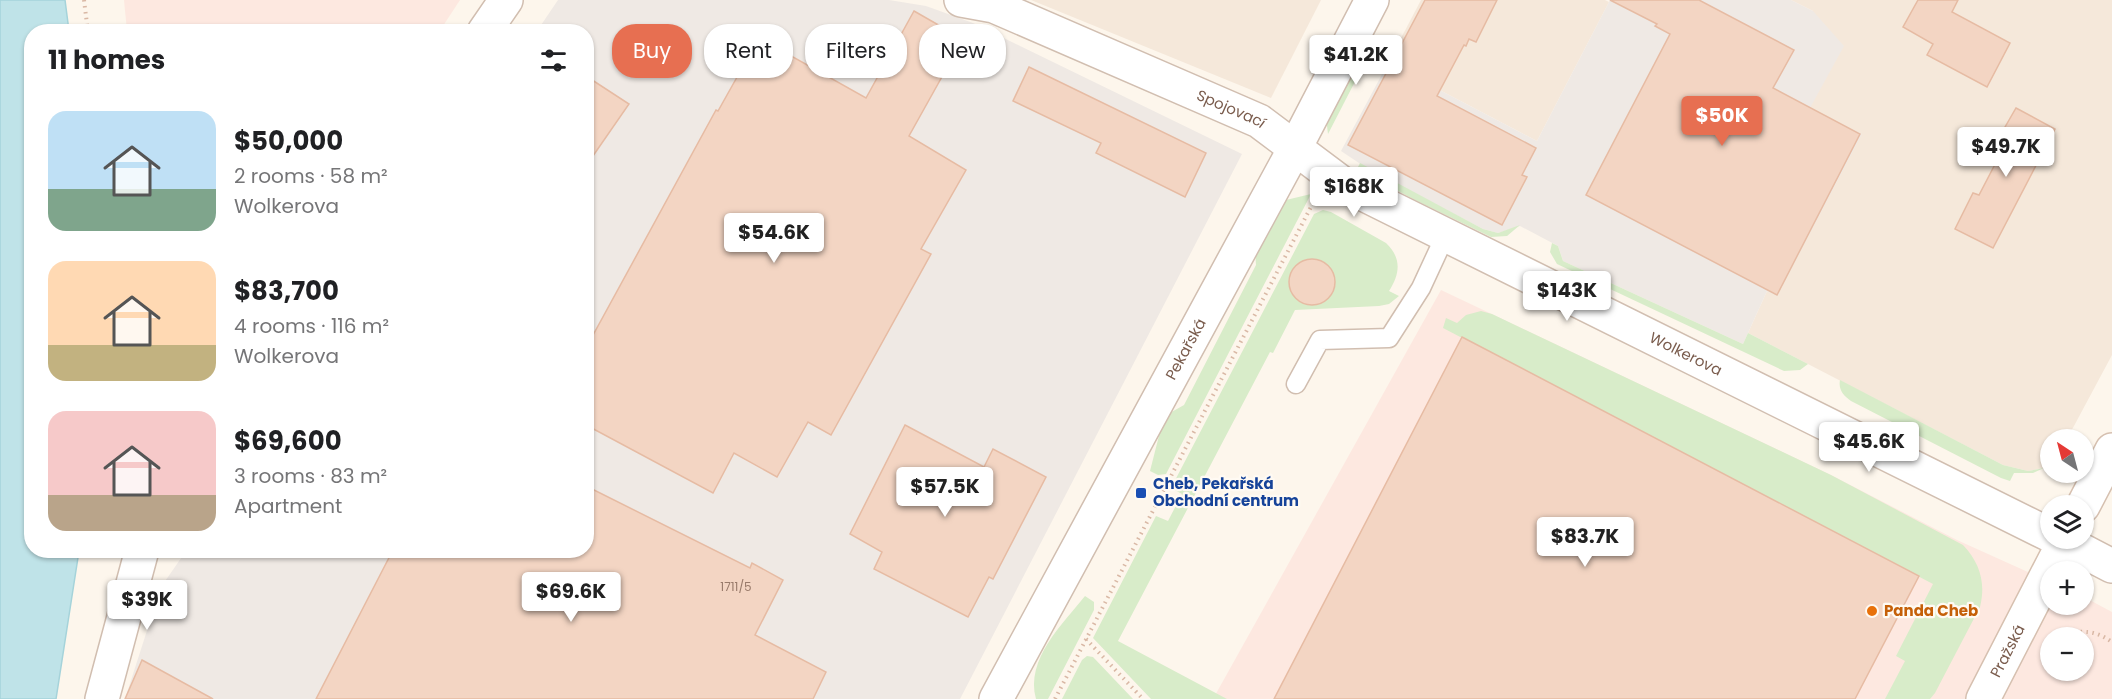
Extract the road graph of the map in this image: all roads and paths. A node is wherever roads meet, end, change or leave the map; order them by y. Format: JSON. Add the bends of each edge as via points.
{"nodes":[{"id":1,"x":84,"y":0,"type":"edge"},
{"id":2,"x":506,"y":0,"type":"edge"},
{"id":3,"x":961,"y":0,"type":"edge"},
{"id":4,"x":1372,"y":0,"type":"edge"},
{"id":5,"x":87,"y":24,"type":"edge"},
{"id":6,"x":490,"y":24,"type":"edge"},
{"id":7,"x":1295,"y":148,"type":"junction"},
{"id":8,"x":1329,"y":173,"type":"junction"},
{"id":9,"x":1446,"y":234,"type":"junction"},
{"id":10,"x":1296,"y":384,"type":"dead end"},
{"id":11,"x":2112,"y":450,"type":"edge"},
{"id":12,"x":2089,"y":495,"type":"edge"},
{"id":13,"x":2040,"y":528,"type":"edge"},
{"id":14,"x":2055,"y":549,"type":"edge"},
{"id":15,"x":2080,"y":549,"type":"edge"},
{"id":16,"x":140,"y":558,"type":"edge"},
{"id":17,"x":2112,"y":567,"type":"edge"},
{"id":18,"x":2094,"y":633,"type":"edge"},
{"id":19,"x":1086,"y":639,"type":"junction"},
{"id":20,"x":2112,"y":642,"type":"edge"},
{"id":21,"x":102,"y":699,"type":"edge"},
{"id":22,"x":996,"y":699,"type":"edge"},
{"id":23,"x":1055,"y":699,"type":"edge"},
{"id":24,"x":1143,"y":699,"type":"edge"},
{"id":25,"x":1983,"y":699,"type":"edge"}],
"edges":[{"from":1,"to":5,"type":"path"},
{"from":2,"to":6,"type":"street"},
{"from":3,"to":7,"type":"street","name":"Spojovací","via":[[994,6],[1259,121]]},
{"from":4,"to":7,"type":"street","name":"Pekařská"},
{"from":7,"to":8,"type":"street","name":"Wolkerova"},
{"from":7,"to":22,"type":"street","name":"Pekařská"},
{"from":8,"to":9,"type":"street","name":"Wolkerova"},
{"from":8,"to":19,"type":"path"},
{"from":9,"to":10,"type":"lane","via":[[1422,288],[1389,338],[1320,340]]},
{"from":9,"to":13,"type":"street","name":"Wolkerova"},
{"from":11,"to":12,"type":"street"},
{"from":14,"to":25,"type":"street","name":"Pražská"},
{"from":15,"to":17,"type":"street","name":"Wolkerova"},
{"from":16,"to":21,"type":"street"},
{"from":18,"to":20,"type":"path"},
{"from":19,"to":23,"type":"path"},
{"from":19,"to":24,"type":"path"}]}
